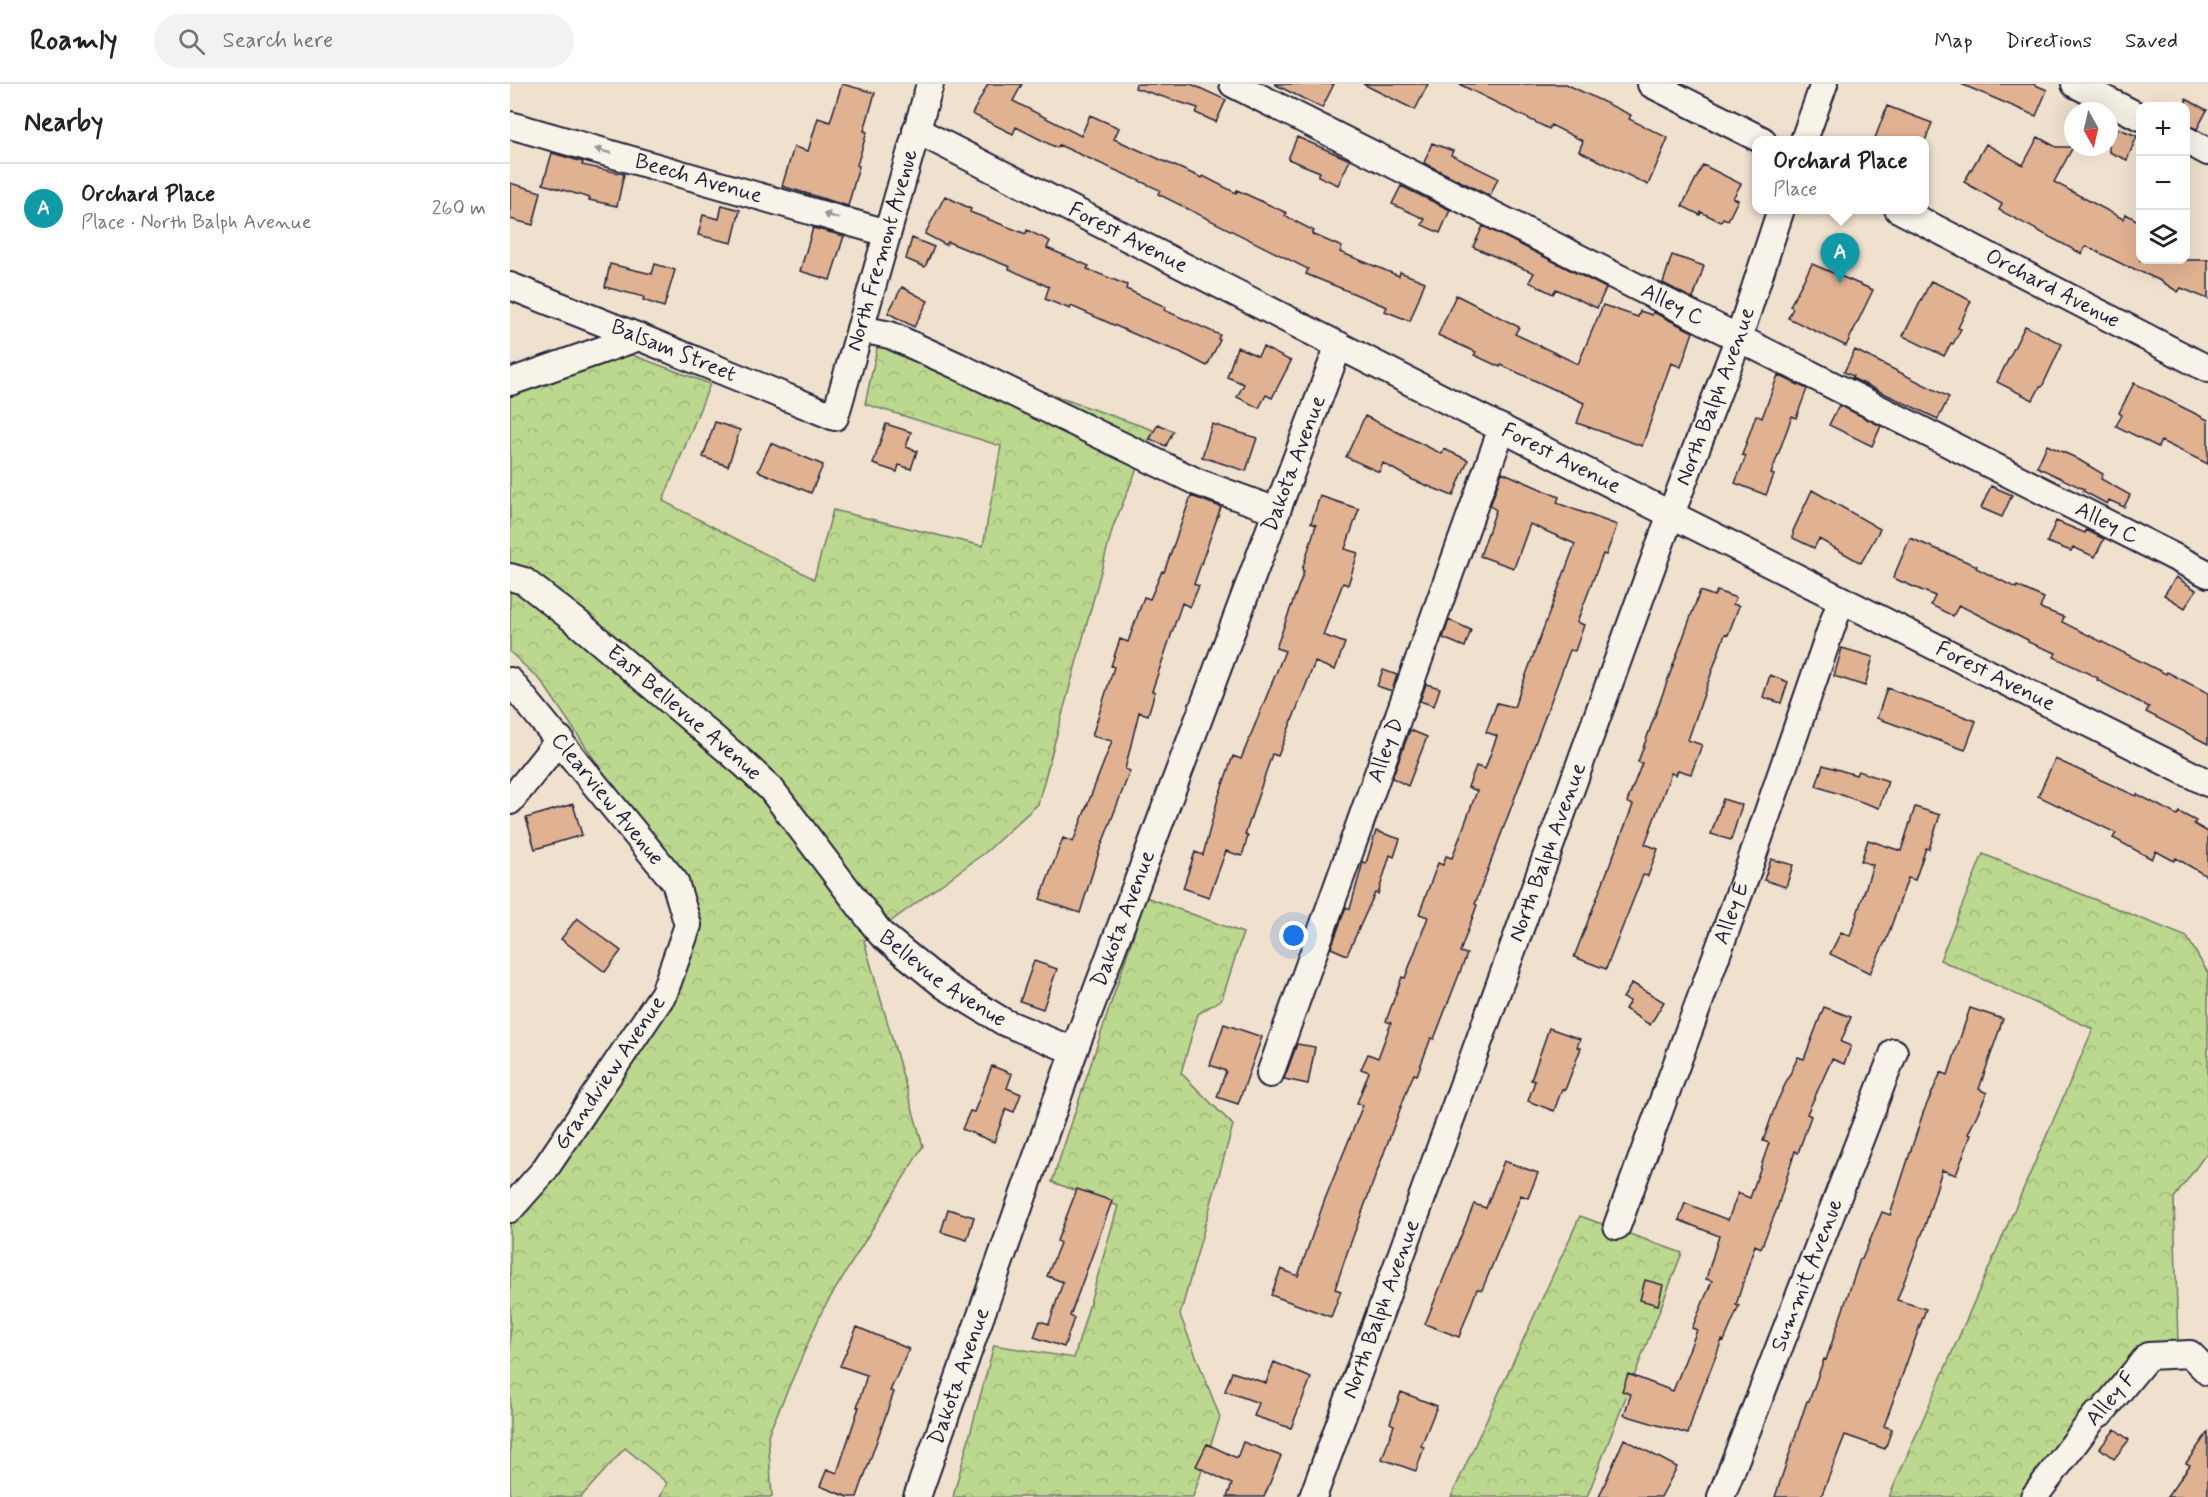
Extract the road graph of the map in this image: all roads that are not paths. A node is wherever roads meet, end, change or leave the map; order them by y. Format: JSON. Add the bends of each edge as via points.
{"nodes":[{"id":1,"x":930,"y":84,"type":"edge"},
{"id":2,"x":1233,"y":84,"type":"edge"},
{"id":3,"x":1651,"y":84,"type":"edge"},
{"id":4,"x":1824,"y":84,"type":"edge"},
{"id":5,"x":2075,"y":84,"type":"edge"},
{"id":6,"x":2136,"y":115,"type":"edge"},
{"id":7,"x":510,"y":125,"type":"edge"},
{"id":8,"x":916,"y":130,"type":"junction"},
{"id":9,"x":1752,"y":136,"type":"edge"},
{"id":10,"x":1806,"y":136,"type":"edge"},
{"id":11,"x":2190,"y":142,"type":"edge"},
{"id":12,"x":2208,"y":152,"type":"edge"},
{"id":13,"x":1780,"y":214,"type":"edge"},
{"id":14,"x":1906,"y":214,"type":"edge"},
{"id":15,"x":887,"y":232,"type":"junction"},
{"id":16,"x":510,"y":286,"type":"edge"},
{"id":17,"x":860,"y":329,"type":"junction"},
{"id":18,"x":639,"y":337,"type":"junction"},
{"id":19,"x":1739,"y":337,"type":"junction"},
{"id":20,"x":1339,"y":345,"type":"junction"},
{"id":21,"x":2208,"y":369,"type":"edge"},
{"id":22,"x":510,"y":382,"type":"edge"},
{"id":23,"x":835,"y":417,"type":"joint"},
{"id":24,"x":1502,"y":428,"type":"junction"},
{"id":25,"x":1276,"y":511,"type":"junction"},
{"id":26,"x":1671,"y":514,"type":"junction"},
{"id":27,"x":2208,"y":574,"type":"edge"},
{"id":28,"x":510,"y":576,"type":"edge"},
{"id":29,"x":1841,"y":600,"type":"junction"},
{"id":30,"x":510,"y":681,"type":"edge"},
{"id":31,"x":560,"y":739,"type":"junction"},
{"id":32,"x":2208,"y":783,"type":"edge"},
{"id":33,"x":510,"y":801,"type":"edge"},
{"id":34,"x":836,"y":873,"type":"joint"},
{"id":35,"x":688,"y":925,"type":"joint"},
{"id":36,"x":1074,"y":1051,"type":"junction"},
{"id":37,"x":1894,"y":1052,"type":"dead end"},
{"id":38,"x":1270,"y":1074,"type":"dead end"},
{"id":39,"x":510,"y":1209,"type":"edge"},
{"id":40,"x":1617,"y":1226,"type":"dead end"},
{"id":41,"x":2208,"y":1372,"type":"edge"},
{"id":42,"x":917,"y":1497,"type":"edge"},
{"id":43,"x":1312,"y":1497,"type":"edge"},
{"id":44,"x":1720,"y":1497,"type":"edge"},
{"id":45,"x":2034,"y":1497,"type":"edge"}],
"edges":[{"from":1,"to":8,"type":"street","name":"North Fremont Avenue"},
{"from":2,"to":19,"type":"street","name":"Alley C"},
{"from":3,"to":9,"type":"street"},
{"from":4,"to":10,"type":"street"},
{"from":5,"to":6,"type":"street"},
{"from":15,"to":7,"type":"street","name":"Beech Avenue","one_way":true},
{"from":8,"to":15,"type":"street","name":"North Fremont Avenue"},
{"from":8,"to":20,"type":"street","name":"Forest Avenue"},
{"from":11,"to":12,"type":"street"},
{"from":13,"to":19,"type":"street","name":"North Balph Avenue"},
{"from":14,"to":21,"type":"street","name":"Orchard Avenue"},
{"from":15,"to":17,"type":"street","name":"North Fremont Avenue"},
{"from":16,"to":18,"type":"street","name":"Balsam Street"},
{"from":17,"to":23,"type":"street","name":"North Fremont Avenue"},
{"from":17,"to":25,"type":"street","via":[[890,335],[1197,482]]},
{"from":18,"to":22,"type":"street"},
{"from":18,"to":23,"type":"street","name":"Balsam Street"},
{"from":19,"to":26,"type":"street","name":"North Balph Avenue"},
{"from":19,"to":27,"type":"street","name":"Alley C"},
{"from":20,"to":24,"type":"street","name":"Forest Avenue"},
{"from":20,"to":25,"type":"street","name":"Dakota Avenue"},
{"from":24,"to":26,"type":"street","name":"Forest Avenue"},
{"from":24,"to":38,"type":"street","name":"Alley D"},
{"from":25,"to":36,"type":"street","name":"Dakota Avenue"},
{"from":26,"to":29,"type":"street","name":"Forest Avenue"},
{"from":26,"to":43,"type":"street","name":"North Balph Avenue"},
{"from":28,"to":34,"type":"street","name":"East Bellevue Avenue","via":[[524,581],[578,623],[743,763],[771,789]]},
{"from":29,"to":32,"type":"street","name":"Forest Avenue"},
{"from":29,"to":40,"type":"street","name":"Alley E","via":[[1750,864]]},
{"from":30,"to":31,"type":"street","name":"Clearview Avenue"},
{"from":31,"to":33,"type":"street"},
{"from":31,"to":35,"type":"street","name":"Clearview Avenue","via":[[675,882]]},
{"from":34,"to":36,"type":"street","name":"Bellevue Avenue","via":[[880,934],[945,986],[1004,1023]]},
{"from":35,"to":39,"type":"street","name":"Grandview Avenue","via":[[664,993],[543,1172]]},
{"from":36,"to":42,"type":"street","name":"Dakota Avenue"},
{"from":37,"to":44,"type":"street","name":"Summit Avenue"},
{"from":41,"to":45,"type":"street","name":"Alley F","via":[[2190,1354],[2148,1356],[2102,1413],[2095,1416]]}]}
